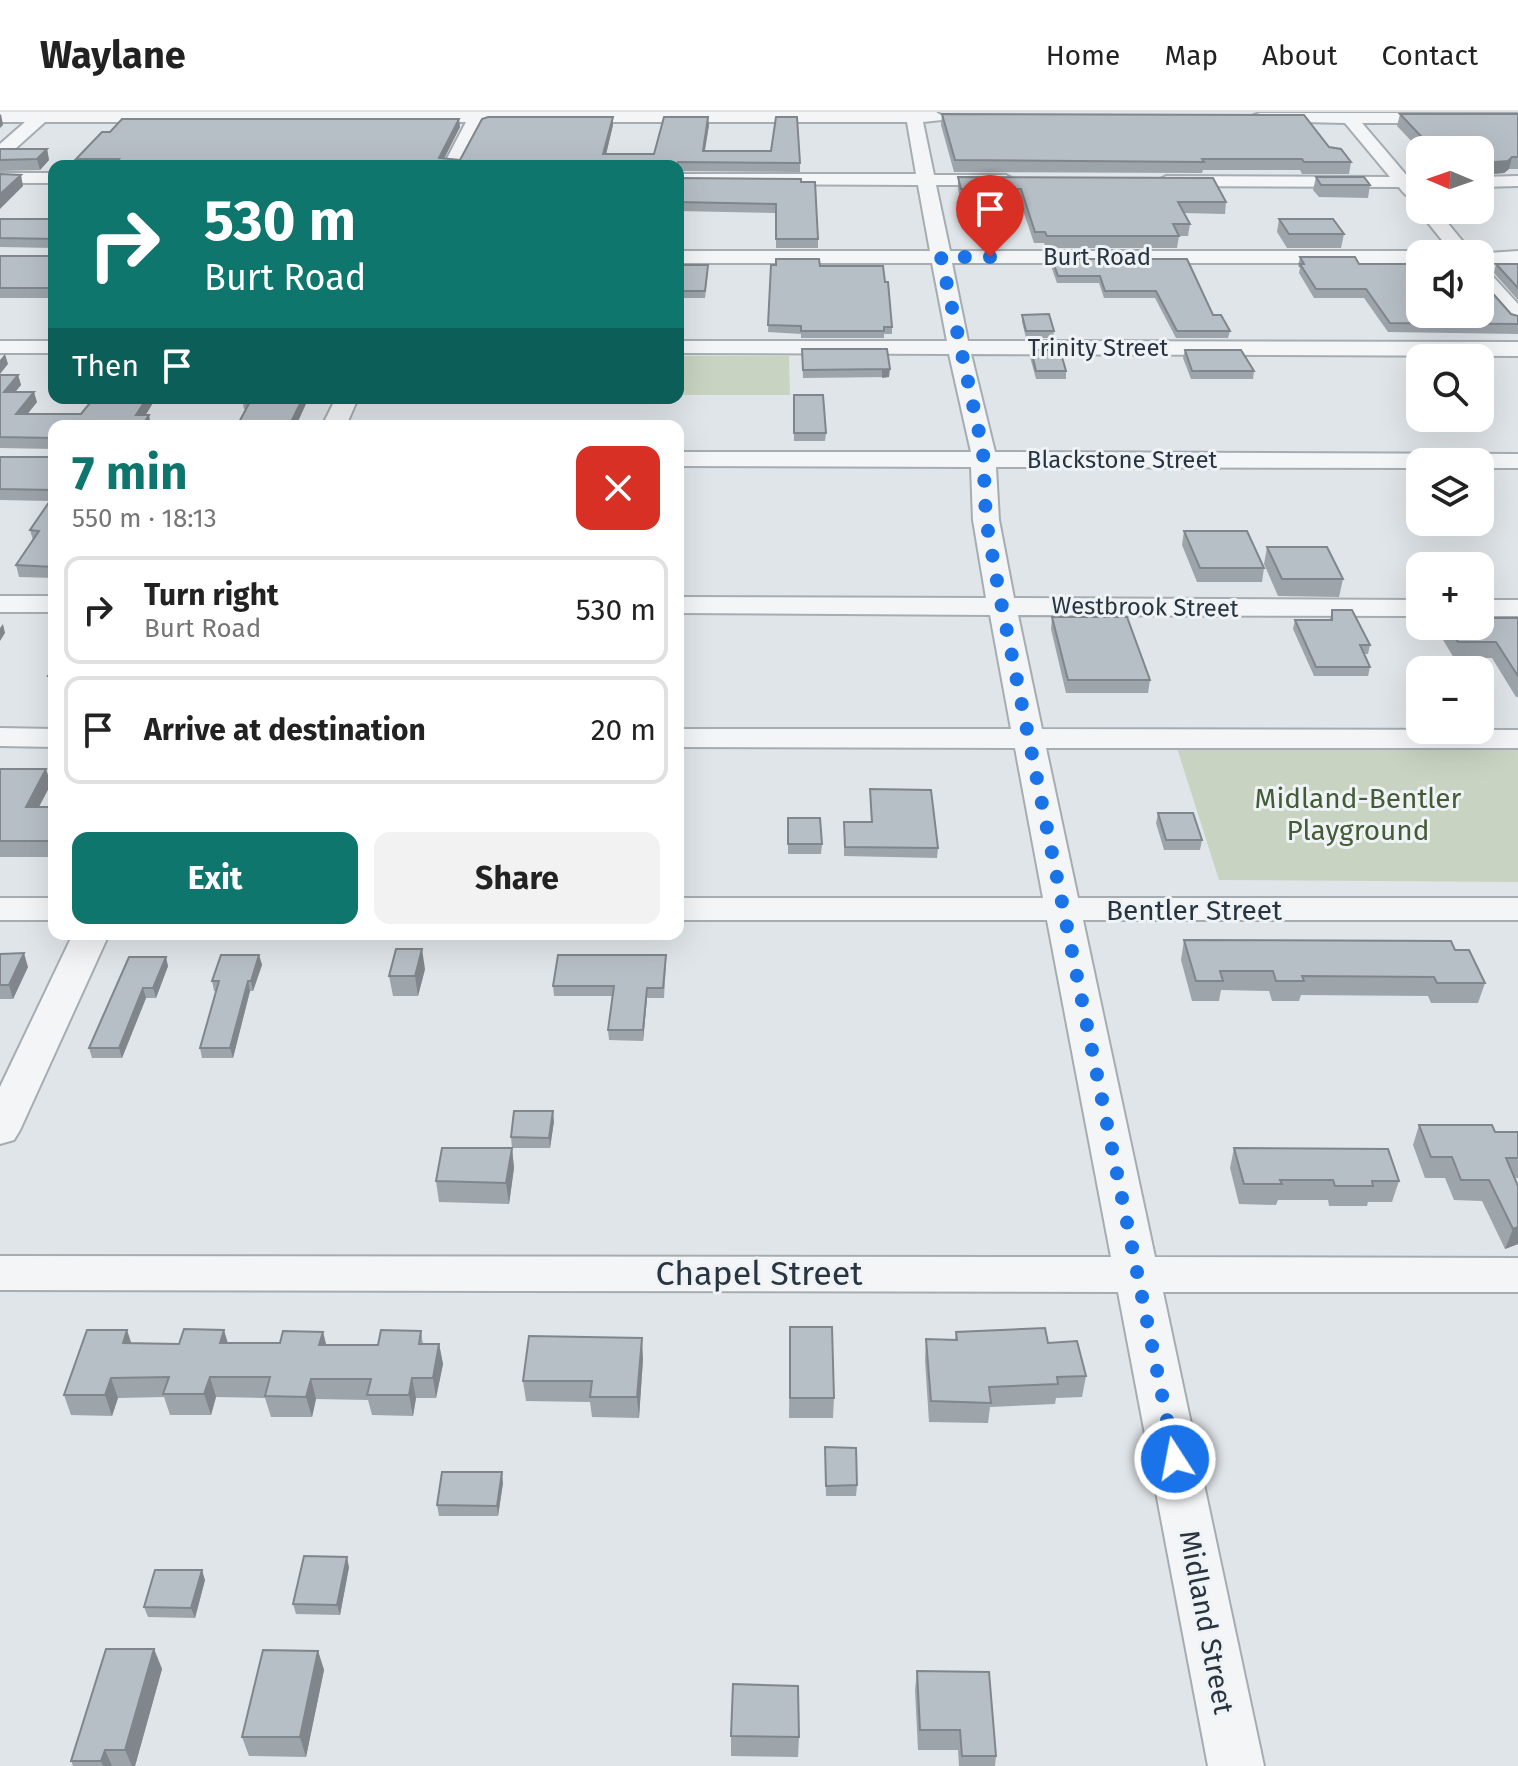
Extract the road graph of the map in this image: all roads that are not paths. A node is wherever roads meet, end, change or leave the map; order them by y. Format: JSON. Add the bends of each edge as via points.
{"nodes":[{"id":1,"x":44,"y":114,"type":"edge"},
{"id":2,"x":913,"y":114,"type":"edge"},
{"id":3,"x":478,"y":115,"type":"edge"},
{"id":4,"x":1346,"y":115,"type":"edge"},
{"id":5,"x":0,"y":117,"type":"edge"},
{"id":6,"x":960,"y":117,"type":"edge"},
{"id":7,"x":1240,"y":118,"type":"edge"},
{"id":8,"x":1518,"y":118,"type":"edge"},
{"id":9,"x":0,"y":153,"type":"edge"},
{"id":10,"x":455,"y":160,"type":"edge"},
{"id":11,"x":1406,"y":176,"type":"edge"},
{"id":12,"x":0,"y":178,"type":"edge"},
{"id":13,"x":48,"y":178,"type":"edge"},
{"id":14,"x":684,"y":179,"type":"edge"},
{"id":15,"x":928,"y":179,"type":"junction"},
{"id":16,"x":1024,"y":180,"type":"edge"},
{"id":17,"x":1150,"y":180,"type":"edge"},
{"id":18,"x":1518,"y":181,"type":"edge"},
{"id":19,"x":1406,"y":182,"type":"edge"},
{"id":20,"x":1494,"y":182,"type":"edge"},
{"id":21,"x":1438,"y":224,"type":"edge"},
{"id":22,"x":1452,"y":240,"type":"edge"},
{"id":23,"x":684,"y":257,"type":"edge"},
{"id":24,"x":941,"y":257,"type":"junction"},
{"id":25,"x":1406,"y":257,"type":"edge"},
{"id":26,"x":1494,"y":257,"type":"edge"},
{"id":27,"x":1518,"y":257,"type":"edge"},
{"id":28,"x":1494,"y":290,"type":"edge"},
{"id":29,"x":1518,"y":317,"type":"edge"},
{"id":30,"x":0,"y":347,"type":"edge"},
{"id":31,"x":48,"y":347,"type":"edge"},
{"id":32,"x":684,"y":347,"type":"edge"},
{"id":33,"x":959,"y":348,"type":"junction"},
{"id":34,"x":1518,"y":349,"type":"edge"},
{"id":35,"x":684,"y":459,"type":"edge"},
{"id":36,"x":983,"y":459,"type":"junction"},
{"id":37,"x":1518,"y":461,"type":"edge"},
{"id":38,"x":0,"y":604,"type":"edge"},
{"id":39,"x":48,"y":604,"type":"edge"},
{"id":40,"x":684,"y":605,"type":"edge"},
{"id":41,"x":1002,"y":605,"type":"junction"},
{"id":42,"x":1406,"y":608,"type":"edge"},
{"id":43,"x":1494,"y":608,"type":"edge"},
{"id":44,"x":1518,"y":608,"type":"edge"},
{"id":45,"x":0,"y":737,"type":"edge"},
{"id":46,"x":48,"y":738,"type":"edge"},
{"id":47,"x":684,"y":738,"type":"edge"},
{"id":48,"x":1029,"y":739,"type":"junction"},
{"id":49,"x":1518,"y":739,"type":"edge"},
{"id":50,"x":0,"y":909,"type":"edge"},
{"id":51,"x":48,"y":909,"type":"edge"},
{"id":52,"x":684,"y":909,"type":"edge"},
{"id":53,"x":1518,"y":909,"type":"edge"},
{"id":54,"x":1065,"y":910,"type":"junction"},
{"id":55,"x":88,"y":940,"type":"edge"},
{"id":56,"x":0,"y":1130,"type":"edge"},
{"id":57,"x":0,"y":1273,"type":"edge"},
{"id":58,"x":1138,"y":1273,"type":"junction"},
{"id":59,"x":1518,"y":1275,"type":"edge"},
{"id":60,"x":1236,"y":1766,"type":"edge"}],
"edges":[{"from":1,"to":3,"type":"street"},
{"from":1,"to":5,"type":"street"},
{"from":1,"to":9,"type":"street"},
{"from":2,"to":3,"type":"street"},
{"from":2,"to":6,"type":"street"},
{"from":2,"to":15,"type":"street","name":"Midland Street"},
{"from":3,"to":10,"type":"street"},
{"from":4,"to":7,"type":"street"},
{"from":4,"to":8,"type":"street"},
{"from":4,"to":11,"type":"street"},
{"from":12,"to":13,"type":"street"},
{"from":14,"to":15,"type":"street"},
{"from":15,"to":16,"type":"street"},
{"from":15,"to":24,"type":"street","name":"Midland Street"},
{"from":17,"to":19,"type":"street"},
{"from":18,"to":20,"type":"street"},
{"from":21,"to":22,"type":"street"},
{"from":23,"to":24,"type":"street","name":"Burt Road"},
{"from":24,"to":25,"type":"street","name":"Burt Road"},
{"from":24,"to":33,"type":"street","name":"Midland Street"},
{"from":26,"to":27,"type":"street"},
{"from":28,"to":29,"type":"street"},
{"from":30,"to":31,"type":"street"},
{"from":32,"to":33,"type":"street","name":"Trinity Street"},
{"from":33,"to":34,"type":"street","name":"Trinity Street"},
{"from":33,"to":36,"type":"street","name":"Midland Street"},
{"from":35,"to":36,"type":"street","name":"Blackstone Street"},
{"from":36,"to":37,"type":"street","name":"Blackstone Street"},
{"from":36,"to":41,"type":"street","name":"Midland Street","via":[[986,520]]},
{"from":38,"to":39,"type":"street"},
{"from":40,"to":41,"type":"street","name":"Westbrook Street"},
{"from":41,"to":42,"type":"street","name":"Westbrook Street"},
{"from":41,"to":48,"type":"street","name":"Midland Street"},
{"from":43,"to":44,"type":"street"},
{"from":45,"to":46,"type":"street"},
{"from":47,"to":48,"type":"street"},
{"from":48,"to":49,"type":"street"},
{"from":48,"to":54,"type":"street","name":"Midland Street"},
{"from":50,"to":51,"type":"street"},
{"from":52,"to":54,"type":"street","name":"Bentler Street"},
{"from":53,"to":54,"type":"street","name":"Bentler Street"},
{"from":54,"to":58,"type":"street","name":"Midland Street"},
{"from":55,"to":56,"type":"street"},
{"from":57,"to":58,"type":"street","name":"Chapel Street"},
{"from":58,"to":59,"type":"street","name":"Chapel Street"},
{"from":58,"to":60,"type":"street","name":"Midland Street"}]}
